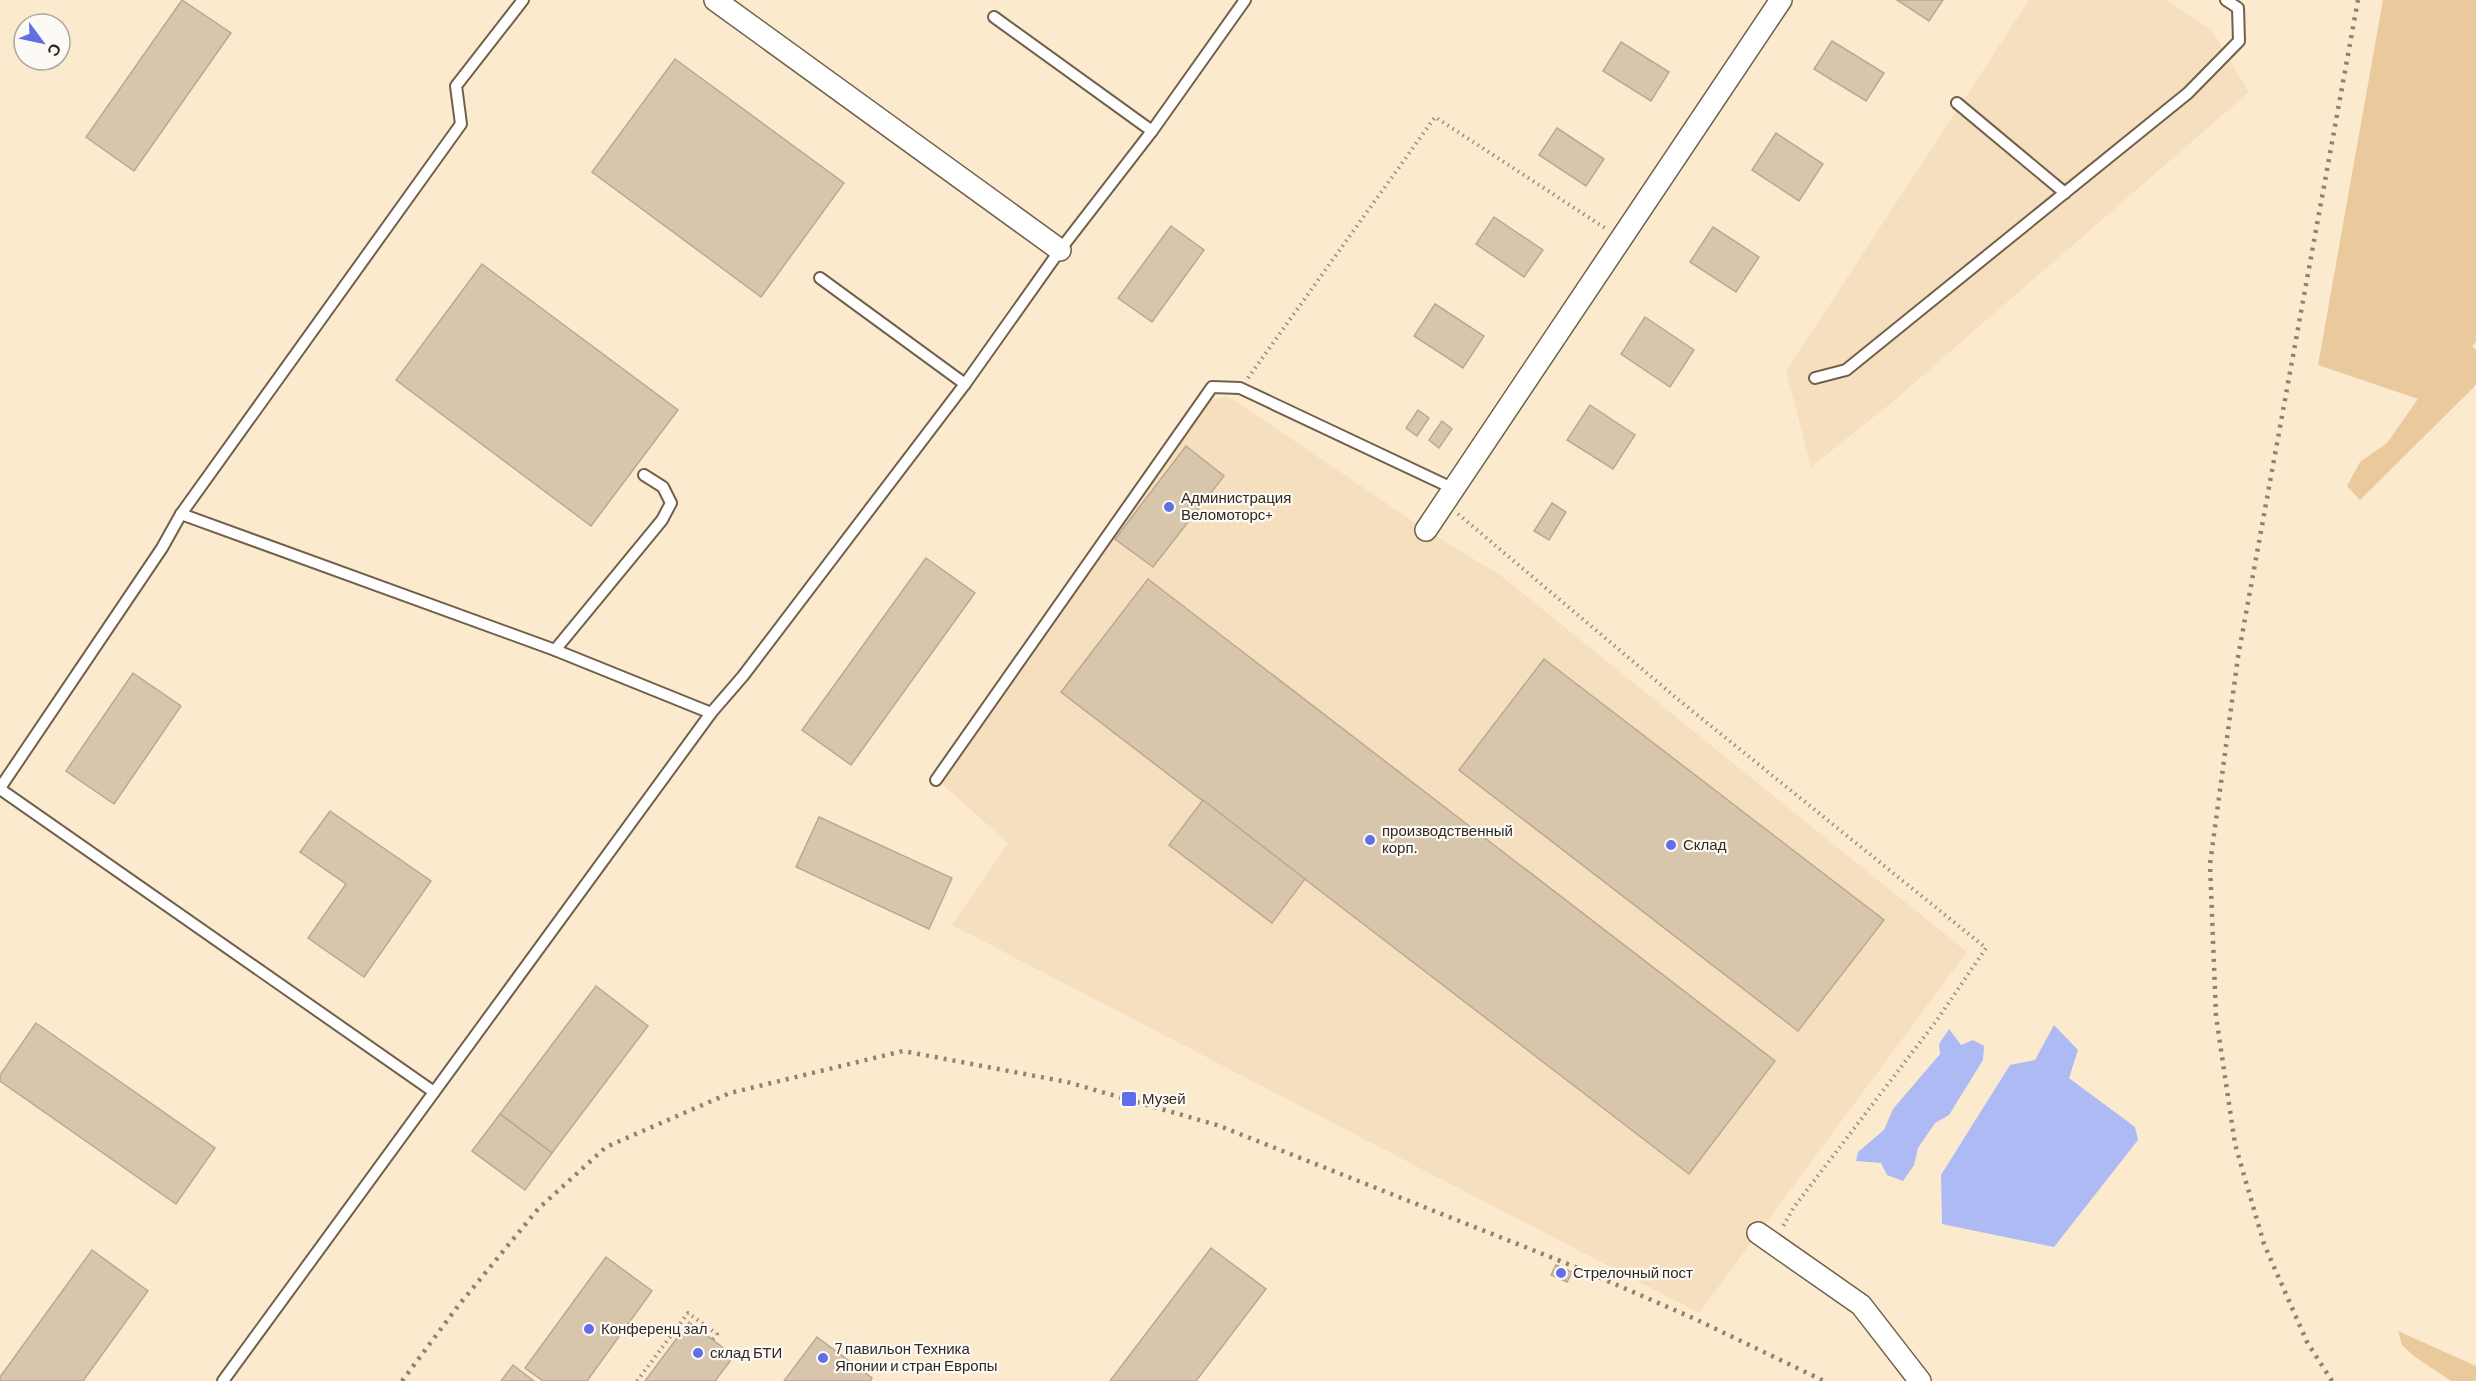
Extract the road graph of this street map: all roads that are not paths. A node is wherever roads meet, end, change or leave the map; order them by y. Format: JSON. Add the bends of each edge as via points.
{"nodes":[{"id":1,"x":523,"y":0,"type":"edge"},
{"id":2,"x":715,"y":0,"type":"edge"},
{"id":3,"x":1245,"y":0,"type":"edge"},
{"id":4,"x":1781,"y":0,"type":"edge"},
{"id":5,"x":2226,"y":0,"type":"edge"},
{"id":6,"x":994,"y":17,"type":"dead end"},
{"id":7,"x":1957,"y":103,"type":"dead end"},
{"id":8,"x":1152,"y":132,"type":"junction"},
{"id":9,"x":2065,"y":193,"type":"junction"},
{"id":10,"x":1060,"y":250,"type":"junction"},
{"id":11,"x":820,"y":278,"type":"dead end"},
{"id":12,"x":1815,"y":378,"type":"dead end"},
{"id":13,"x":965,"y":384,"type":"junction"},
{"id":14,"x":644,"y":475,"type":"dead end"},
{"id":15,"x":1448,"y":495,"type":"junction"},
{"id":16,"x":181,"y":514,"type":"junction"},
{"id":17,"x":1426,"y":530,"type":"dead end"},
{"id":18,"x":555,"y":650,"type":"junction"},
{"id":19,"x":711,"y":713,"type":"junction"},
{"id":20,"x":936,"y":780,"type":"dead end"},
{"id":21,"x":0,"y":789,"type":"edge"},
{"id":22,"x":434,"y":1092,"type":"junction"},
{"id":23,"x":1765,"y":1238,"type":"road end"},
{"id":24,"x":223,"y":1381,"type":"edge"},
{"id":25,"x":1920,"y":1381,"type":"edge"}],
"edges":[{"from":1,"to":16,"type":"lane","via":[[456,86],[461,124]]},
{"from":2,"to":10,"type":"street"},
{"from":3,"to":8,"type":"lane"},
{"from":4,"to":15,"type":"street"},
{"from":5,"to":9,"type":"lane","via":[[2238,8],[2239,41],[2188,93]]},
{"from":6,"to":8,"type":"lane"},
{"from":7,"to":9,"type":"lane"},
{"from":8,"to":10,"type":"lane"},
{"from":9,"to":12,"type":"lane","via":[[1846,370]]},
{"from":10,"to":13,"type":"lane"},
{"from":11,"to":13,"type":"lane"},
{"from":13,"to":19,"type":"lane"},
{"from":14,"to":18,"type":"lane","via":[[663,487],[671,503],[662,520]]},
{"from":15,"to":17,"type":"street"},
{"from":15,"to":20,"type":"lane","via":[[1240,388],[1212,387]]},
{"from":16,"to":18,"type":"lane"},
{"from":16,"to":21,"type":"lane"},
{"from":18,"to":19,"type":"lane"},
{"from":19,"to":22,"type":"lane"},
{"from":21,"to":22,"type":"lane"},
{"from":22,"to":24,"type":"lane"},
{"from":23,"to":25,"type":"street","via":[[1861,1305]]}]}
